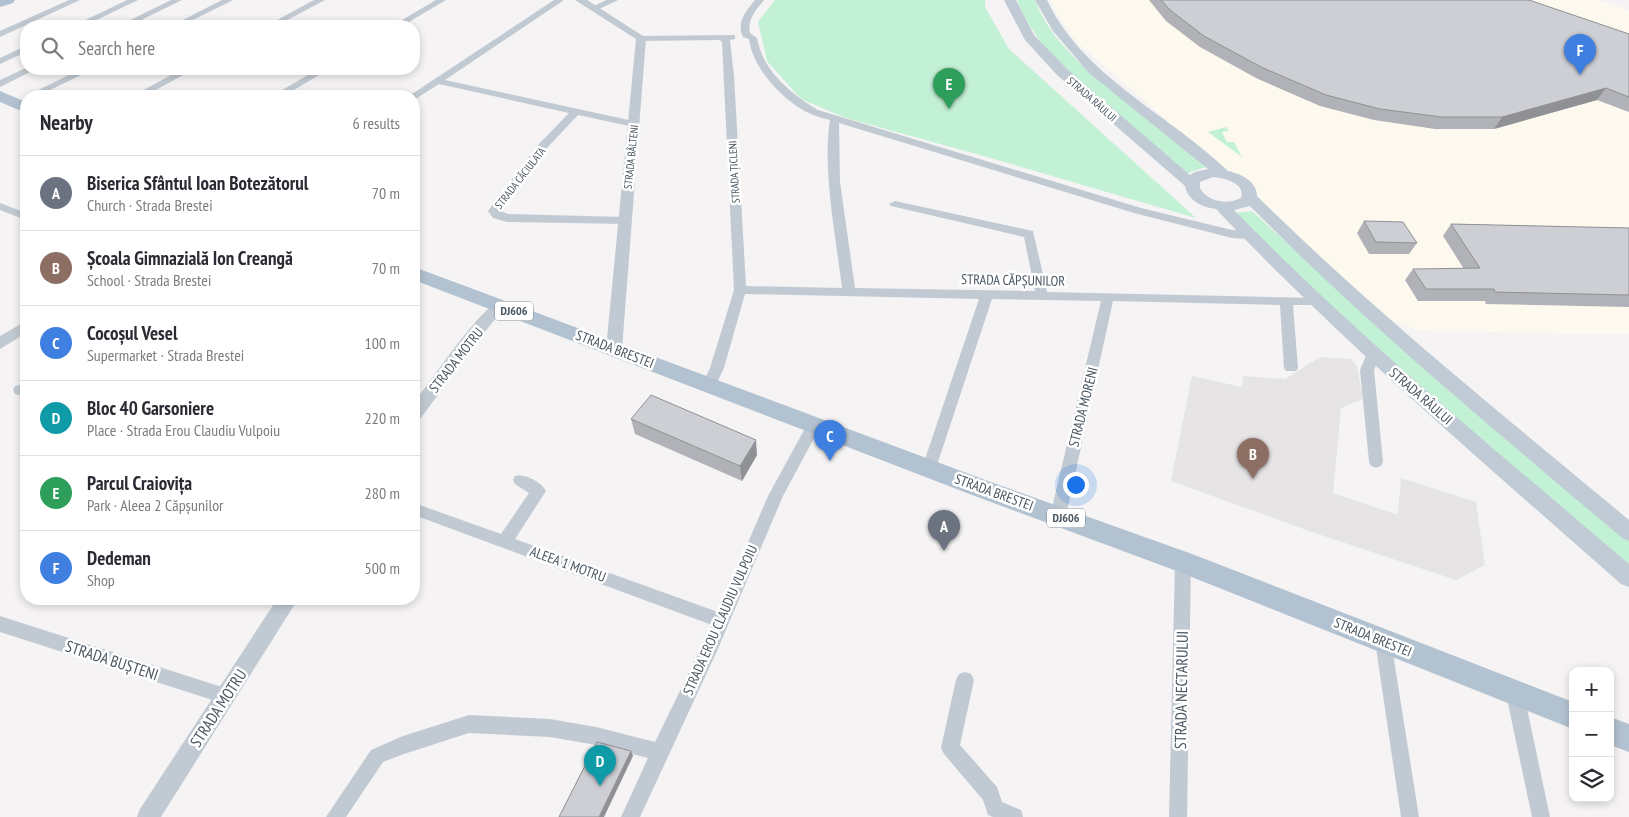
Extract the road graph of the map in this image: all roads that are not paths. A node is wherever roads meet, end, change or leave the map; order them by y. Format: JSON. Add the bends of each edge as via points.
{"nodes":[{"id":1,"x":8,"y":0,"type":"edge"},
{"id":2,"x":76,"y":0,"type":"edge"},
{"id":3,"x":134,"y":0,"type":"edge"},
{"id":4,"x":178,"y":0,"type":"edge"},
{"id":5,"x":229,"y":0,"type":"edge"},
{"id":6,"x":321,"y":0,"type":"edge"},
{"id":7,"x":442,"y":0,"type":"edge"},
{"id":8,"x":560,"y":0,"type":"edge"},
{"id":9,"x":580,"y":0,"type":"edge"},
{"id":10,"x":614,"y":0,"type":"edge"},
{"id":11,"x":760,"y":0,"type":"edge"},
{"id":12,"x":1010,"y":0,"type":"edge"},
{"id":13,"x":1041,"y":0,"type":"edge"},
{"id":14,"x":0,"y":3,"type":"edge"},
{"id":15,"x":594,"y":8,"type":"junction"},
{"id":16,"x":31,"y":20,"type":"edge"},
{"id":17,"x":89,"y":20,"type":"edge"},
{"id":18,"x":135,"y":20,"type":"edge"},
{"id":19,"x":187,"y":20,"type":"edge"},
{"id":20,"x":282,"y":20,"type":"edge"},
{"id":21,"x":407,"y":20,"type":"edge"},
{"id":22,"x":20,"y":25,"type":"edge"},
{"id":23,"x":0,"y":34,"type":"edge"},
{"id":24,"x":746,"y":35,"type":"junction"},
{"id":25,"x":642,"y":38,"type":"junction"},
{"id":26,"x":724,"y":38,"type":"junction"},
{"id":27,"x":20,"y":52,"type":"edge"},
{"id":28,"x":0,"y":61,"type":"edge"},
{"id":29,"x":20,"y":74,"type":"edge"},
{"id":30,"x":75,"y":75,"type":"edge"},
{"id":31,"x":178,"y":75,"type":"edge"},
{"id":32,"x":314,"y":75,"type":"edge"},
{"id":33,"x":438,"y":81,"type":"junction"},
{"id":34,"x":0,"y":84,"type":"edge"},
{"id":35,"x":44,"y":90,"type":"edge"},
{"id":36,"x":150,"y":90,"type":"edge"},
{"id":37,"x":287,"y":90,"type":"edge"},
{"id":38,"x":420,"y":92,"type":"edge"},
{"id":39,"x":0,"y":96,"type":"edge"},
{"id":40,"x":20,"y":102,"type":"edge"},
{"id":41,"x":575,"y":112,"type":"junction"},
{"id":42,"x":835,"y":118,"type":"junction"},
{"id":43,"x":634,"y":124,"type":"junction"},
{"id":44,"x":1222,"y":174,"type":"junction"},
{"id":45,"x":1192,"y":184,"type":"junction"},
{"id":46,"x":1250,"y":198,"type":"junction"},
{"id":47,"x":895,"y":204,"type":"dead end"},
{"id":48,"x":0,"y":206,"type":"edge"},
{"id":49,"x":1221,"y":206,"type":"junction"},
{"id":50,"x":20,"y":214,"type":"edge"},
{"id":51,"x":625,"y":221,"type":"junction"},
{"id":52,"x":1248,"y":236,"type":"junction"},
{"id":53,"x":420,"y":275,"type":"edge"},
{"id":54,"x":1295,"y":283,"type":"junction"},
{"id":55,"x":740,"y":290,"type":"junction"},
{"id":56,"x":850,"y":292,"type":"junction"},
{"id":57,"x":987,"y":294,"type":"junction"},
{"id":58,"x":1042,"y":295,"type":"junction"},
{"id":59,"x":1108,"y":298,"type":"junction"},
{"id":60,"x":1286,"y":300,"type":"junction"},
{"id":61,"x":1314,"y":301,"type":"junction"},
{"id":62,"x":500,"y":306,"type":"junction"},
{"id":63,"x":20,"y":330,"type":"edge"},
{"id":64,"x":0,"y":344,"type":"edge"},
{"id":65,"x":614,"y":349,"type":"junction"},
{"id":66,"x":1373,"y":354,"type":"junction"},
{"id":67,"x":1291,"y":368,"type":"dead end"},
{"id":68,"x":709,"y":385,"type":"junction"},
{"id":69,"x":420,"y":407,"type":"edge"},
{"id":70,"x":814,"y":425,"type":"junction"},
{"id":71,"x":1376,"y":462,"type":"dead end"},
{"id":72,"x":929,"y":468,"type":"junction"},
{"id":73,"x":520,"y":480,"type":"dead end"},
{"id":74,"x":420,"y":512,"type":"edge"},
{"id":75,"x":1058,"y":516,"type":"junction"},
{"id":76,"x":1629,"y":532,"type":"edge"},
{"id":77,"x":504,"y":542,"type":"junction"},
{"id":78,"x":1183,"y":562,"type":"junction"},
{"id":79,"x":1629,"y":577,"type":"edge"},
{"id":80,"x":284,"y":605,"type":"edge"},
{"id":81,"x":722,"y":621,"type":"junction"},
{"id":82,"x":0,"y":624,"type":"edge"},
{"id":83,"x":1383,"y":641,"type":"junction"},
{"id":84,"x":966,"y":680,"type":"dead end"},
{"id":85,"x":1515,"y":694,"type":"junction"},
{"id":86,"x":224,"y":696,"type":"junction"},
{"id":87,"x":1569,"y":714,"type":"edge"},
{"id":88,"x":1614,"y":732,"type":"edge"},
{"id":89,"x":1629,"y":738,"type":"edge"},
{"id":90,"x":659,"y":752,"type":"junction"},
{"id":91,"x":148,"y":817,"type":"edge"},
{"id":92,"x":335,"y":817,"type":"edge"},
{"id":93,"x":630,"y":817,"type":"edge"},
{"id":94,"x":1014,"y":817,"type":"edge"},
{"id":95,"x":1178,"y":817,"type":"edge"},
{"id":96,"x":1410,"y":817,"type":"edge"},
{"id":97,"x":1541,"y":817,"type":"edge"}],
"edges":[{"from":1,"to":14,"type":"main road"},
{"from":2,"to":16,"type":"street"},
{"from":3,"to":17,"type":"street"},
{"from":4,"to":18,"type":"street"},
{"from":5,"to":19,"type":"street"},
{"from":6,"to":20,"type":"street"},
{"from":7,"to":21,"type":"street"},
{"from":8,"to":33,"type":"street"},
{"from":9,"to":15,"type":"street"},
{"from":10,"to":15,"type":"street"},
{"from":11,"to":24,"type":"street","via":[[748,12]]},
{"from":12,"to":45,"type":"main road","name":"STRADA RÂULUI","via":[[1029,37],[1062,72]]},
{"from":13,"to":44,"type":"main road","name":"STRADA RÂULUI","via":[[1048,16],[1094,70]]},
{"from":15,"to":25,"type":"street"},
{"from":22,"to":23,"type":"street"},
{"from":24,"to":26,"type":"street"},
{"from":24,"to":42,"type":"street","via":[[753,38],[756,54],[763,65],[795,101],[814,112]]},
{"from":25,"to":26,"type":"street"},
{"from":25,"to":43,"type":"street","name":"STRADA BÂLTENI"},
{"from":26,"to":55,"type":"street","name":"STRADA ȚICLENI"},
{"from":27,"to":28,"type":"street"},
{"from":29,"to":34,"type":"street"},
{"from":30,"to":35,"type":"street"},
{"from":31,"to":36,"type":"street"},
{"from":32,"to":37,"type":"street"},
{"from":33,"to":38,"type":"street"},
{"from":33,"to":41,"type":"street"},
{"from":39,"to":40,"type":"main road"},
{"from":41,"to":43,"type":"street"},
{"from":41,"to":51,"type":"street","name":"STRADA CĂCIULATA","via":[[542,148],[494,212],[507,218]]},
{"from":42,"to":52,"type":"street","via":[[1138,211]]},
{"from":42,"to":56,"type":"street","via":[[832,132],[835,182]]},
{"from":43,"to":51,"type":"street","name":"STRADA BÂLTENI"},
{"from":44,"to":45,"type":"main road","name":"STRADA RÂULUI","via":[[1200,175]]},
{"from":44,"to":46,"type":"main road","name":"STRADA RÂULUI","via":[[1244,183],[1250,190]]},
{"from":45,"to":49,"type":"main road","name":"STRADA RÂULUI","via":[[1194,192],[1202,199]]},
{"from":46,"to":49,"type":"main road","via":[[1240,206]]},
{"from":46,"to":76,"type":"main road","name":"STRADA RÂULUI","via":[[1288,237],[1409,346]]},
{"from":47,"to":58,"type":"street","via":[[1030,234]]},
{"from":48,"to":50,"type":"street"},
{"from":49,"to":52,"type":"main road","name":"STRADA RÂULUI"},
{"from":51,"to":65,"type":"street","name":"STRADA BÂLTENI"},
{"from":52,"to":54,"type":"main road","name":"STRADA RÂULUI"},
{"from":53,"to":62,"type":"main road","name":"STRADA BRESTEI","number":"DJ606"},
{"from":54,"to":60,"type":"street"},
{"from":54,"to":61,"type":"main road","name":"STRADA RÂULUI"},
{"from":55,"to":56,"type":"street","name":"STRADA CĂPȘUNILOR"},
{"from":55,"to":68,"type":"street","name":"STRADA ȚICLENI"},
{"from":56,"to":57,"type":"street","name":"STRADA CĂPȘUNILOR"},
{"from":57,"to":58,"type":"street","name":"STRADA CĂPȘUNILOR"},
{"from":57,"to":72,"type":"street"},
{"from":58,"to":59,"type":"street","name":"STRADA CĂPȘUNILOR"},
{"from":59,"to":60,"type":"street","name":"STRADA CĂPȘUNILOR"},
{"from":59,"to":75,"type":"street","name":"STRADA MORENI"},
{"from":60,"to":61,"type":"street","name":"STRADA CĂPȘUNILOR"},
{"from":60,"to":67,"type":"street"},
{"from":61,"to":66,"type":"main road","name":"STRADA RÂULUI"},
{"from":62,"to":65,"type":"main road","name":"STRADA BRESTEI","number":"DJ606"},
{"from":62,"to":69,"type":"street","name":"STRADA MOTRU"},
{"from":63,"to":64,"type":"street"},
{"from":65,"to":68,"type":"main road","name":"STRADA BRESTEI","number":"DJ606"},
{"from":66,"to":71,"type":"street","via":[[1367,370]]},
{"from":66,"to":79,"type":"main road","name":"STRADA RÂULUI"},
{"from":68,"to":70,"type":"main road","name":"STRADA BRESTEI","number":"DJ606"},
{"from":70,"to":72,"type":"main road","name":"STRADA BRESTEI","number":"DJ606"},
{"from":70,"to":81,"type":"street","name":"STRADA EROU CLAUDIU VULPOIU","via":[[755,544]]},
{"from":72,"to":75,"type":"main road","name":"STRADA BRESTEI","number":"DJ606"},
{"from":73,"to":77,"type":"street","via":[[539,490]]},
{"from":74,"to":77,"type":"street","name":"ALEEA 1 MOTRU"},
{"from":75,"to":78,"type":"main road","name":"STRADA BRESTEI","number":"DJ606"},
{"from":77,"to":81,"type":"street","name":"ALEEA 1 MOTRU"},
{"from":78,"to":83,"type":"main road","name":"STRADA BRESTEI","number":"DJ606"},
{"from":78,"to":95,"type":"street","name":"STRADA NECTARULUI"},
{"from":80,"to":86,"type":"street","name":"STRADA MOTRU"},
{"from":81,"to":90,"type":"street","name":"STRADA EROU CLAUDIU VULPOIU"},
{"from":82,"to":86,"type":"street","name":"STRADA BUȘTENI"},
{"from":83,"to":85,"type":"main road","name":"STRADA BRESTEI","number":"DJ606"},
{"from":83,"to":96,"type":"street"},
{"from":84,"to":94,"type":"street","via":[[950,748],[990,794],[995,808]]},
{"from":85,"to":87,"type":"main road","name":"STRADA BRESTEI","number":"DJ606"},
{"from":85,"to":97,"type":"street"},
{"from":86,"to":91,"type":"street","name":"STRADA MOTRU"},
{"from":88,"to":89,"type":"main road"},
{"from":90,"to":92,"type":"street","via":[[550,728],[469,724],[377,756]]},
{"from":90,"to":93,"type":"street","name":"STRADA EROU CLAUDIU VULPOIU"}]}
